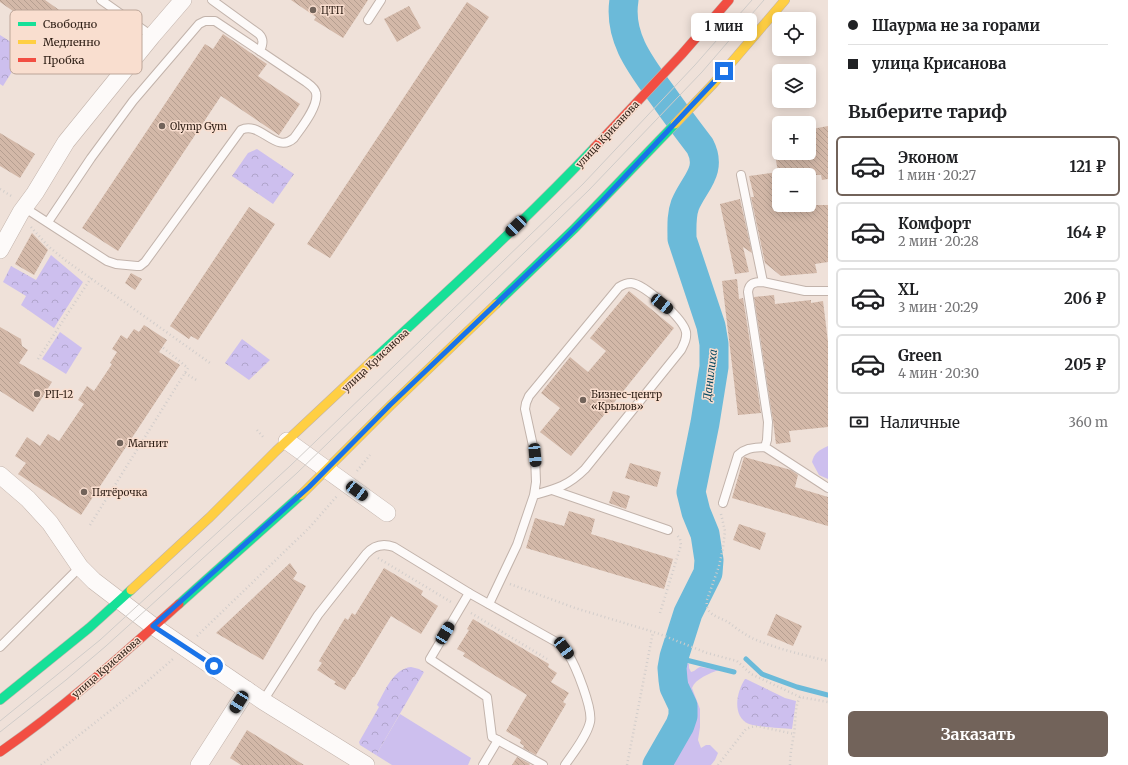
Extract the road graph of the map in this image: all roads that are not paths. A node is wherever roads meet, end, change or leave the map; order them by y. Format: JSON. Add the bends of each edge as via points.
{"nodes":[{"id":1,"x":101,"y":0,"type":"edge"},
{"id":2,"x":183,"y":0,"type":"edge"},
{"id":3,"x":212,"y":0,"type":"edge"},
{"id":4,"x":381,"y":0,"type":"edge"},
{"id":5,"x":730,"y":0,"type":"edge"},
{"id":6,"x":785,"y":0,"type":"edge"},
{"id":7,"x":115,"y":10,"type":"edge"},
{"id":8,"x":368,"y":20,"type":"dead end"},
{"id":9,"x":142,"y":29,"type":"edge"},
{"id":10,"x":152,"y":36,"type":"junction"},
{"id":11,"x":142,"y":48,"type":"edge"},
{"id":12,"x":260,"y":51,"type":"junction"},
{"id":13,"x":121,"y":74,"type":"edge"},
{"id":14,"x":741,"y":175,"type":"dead end"},
{"id":15,"x":23,"y":210,"type":"junction"},
{"id":16,"x":48,"y":222,"type":"junction"},
{"id":17,"x":0,"y":250,"type":"edge"},
{"id":18,"x":764,"y":282,"type":"junction"},
{"id":19,"x":828,"y":291,"type":"edge"},
{"id":20,"x":287,"y":441,"type":"junction"},
{"id":21,"x":765,"y":447,"type":"junction"},
{"id":22,"x":326,"y":469,"type":"junction"},
{"id":23,"x":0,"y":475,"type":"edge"},
{"id":24,"x":828,"y":488,"type":"edge"},
{"id":25,"x":552,"y":490,"type":"junction"},
{"id":26,"x":534,"y":495,"type":"junction"},
{"id":27,"x":723,"y":503,"type":"road end"},
{"id":28,"x":387,"y":513,"type":"dead end"},
{"id":29,"x":668,"y":530,"type":"road end"},
{"id":30,"x":80,"y":567,"type":"junction"},
{"id":31,"x":469,"y":593,"type":"junction"},
{"id":32,"x":119,"y":601,"type":"junction"},
{"id":33,"x":489,"y":604,"type":"junction"},
{"id":34,"x":153,"y":626,"type":"junction"},
{"id":35,"x":0,"y":647,"type":"edge"},
{"id":36,"x":247,"y":690,"type":"junction"},
{"id":37,"x":0,"y":700,"type":"edge"},
{"id":38,"x":263,"y":702,"type":"junction"},
{"id":39,"x":498,"y":740,"type":"junction"},
{"id":40,"x":0,"y":752,"type":"edge"},
{"id":41,"x":200,"y":765,"type":"edge"},
{"id":42,"x":366,"y":765,"type":"edge"},
{"id":43,"x":483,"y":765,"type":"edge"},
{"id":44,"x":543,"y":765,"type":"edge"},
{"id":45,"x":565,"y":765,"type":"edge"}],
"edges":[{"from":1,"to":7,"type":"lane"},
{"from":2,"to":10,"type":"street"},
{"from":3,"to":12,"type":"lane","via":[[259,34],[263,40]]},
{"from":4,"to":8,"type":"lane"},
{"from":5,"to":20,"type":"main road","name":"улица Крисанова","via":[[571,172],[461,279]]},
{"from":6,"to":22,"type":"main road","name":"улица Крисанова","via":[[714,83],[607,196]]},
{"from":9,"to":10,"type":"lane"},
{"from":10,"to":11,"type":"street"},
{"from":12,"to":16,"type":"lane","via":[[215,21],[204,21],[199,24],[133,101]]},
{"from":12,"to":16,"type":"lane","via":[[312,86],[316,93],[315,106],[290,142],[278,142],[251,128],[241,130],[143,264],[137,266],[107,261]]},
{"from":13,"to":15,"type":"street","via":[[66,142]]},
{"from":14,"to":18,"type":"lane"},
{"from":15,"to":16,"type":"lane"},
{"from":15,"to":17,"type":"street"},
{"from":18,"to":19,"type":"lane","via":[[806,291]]},
{"from":18,"to":21,"type":"lane","via":[[752,283],[748,292],[768,422]]},
{"from":20,"to":22,"type":"street"},
{"from":20,"to":32,"type":"main road","name":"улица Крисанова"},
{"from":21,"to":24,"type":"lane"},
{"from":21,"to":27,"type":"lane","via":[[749,448],[738,455]]},
{"from":22,"to":28,"type":"street"},
{"from":22,"to":34,"type":"main road","name":"улица Крисанова"},
{"from":23,"to":30,"type":"street","via":[[28,499],[50,523]]},
{"from":25,"to":26,"type":"lane"},
{"from":25,"to":26,"type":"lane","via":[[567,484],[585,469],[684,343],[686,330],[678,317],[637,285],[627,283],[619,287],[529,396],[526,415],[536,469]]},
{"from":25,"to":29,"type":"lane"},
{"from":26,"to":33,"type":"lane","via":[[517,545]]},
{"from":30,"to":32,"type":"street"},
{"from":30,"to":35,"type":"lane"},
{"from":31,"to":33,"type":"lane"},
{"from":31,"to":38,"type":"lane","via":[[394,547],[374,547],[318,616]]},
{"from":31,"to":39,"type":"lane","via":[[430,659],[487,697],[492,737]]},
{"from":32,"to":34,"type":"street"},
{"from":32,"to":37,"type":"main road","name":"улица Крисанова"},
{"from":33,"to":45,"type":"lane","via":[[558,643],[569,656],[588,702],[591,721]]},
{"from":34,"to":36,"type":"street"},
{"from":34,"to":40,"type":"main road","name":"улица Крисанова","via":[[91,683]]},
{"from":36,"to":38,"type":"street"},
{"from":36,"to":41,"type":"street"},
{"from":38,"to":42,"type":"street"},
{"from":39,"to":43,"type":"lane"},
{"from":39,"to":44,"type":"lane"}]}
